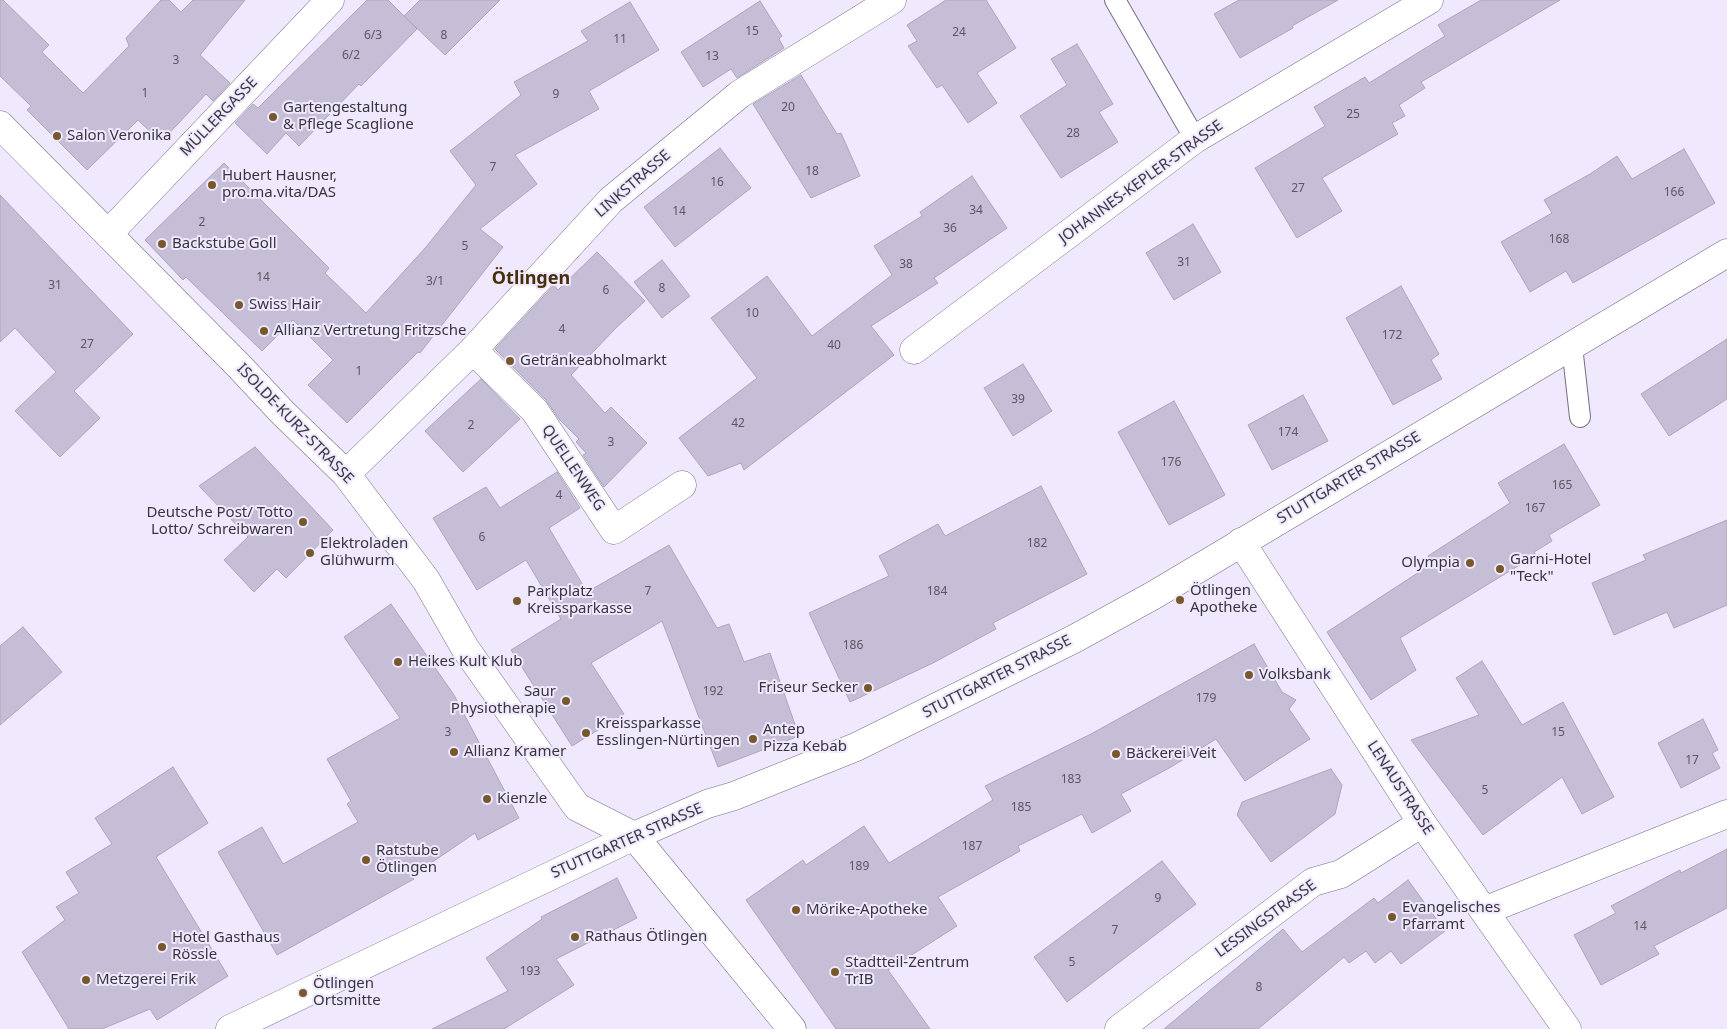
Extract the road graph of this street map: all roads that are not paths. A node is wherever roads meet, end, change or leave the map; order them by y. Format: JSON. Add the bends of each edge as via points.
{"nodes":[{"id":1,"x":330,"y":0,"type":"edge"},
{"id":2,"x":892,"y":0,"type":"edge"},
{"id":3,"x":1115,"y":0,"type":"edge"},
{"id":4,"x":1430,"y":0,"type":"edge"},
{"id":5,"x":0,"y":125,"type":"edge"},
{"id":6,"x":1195,"y":139,"type":"junction"},
{"id":7,"x":108,"y":234,"type":"junction"},
{"id":8,"x":1727,"y":253,"type":"edge"},
{"id":9,"x":1572,"y":346,"type":"junction"},
{"id":10,"x":473,"y":350,"type":"junction"},
{"id":11,"x":914,"y":350,"type":"dead end"},
{"id":12,"x":1580,"y":417,"type":"dead end"},
{"id":13,"x":346,"y":474,"type":"junction"},
{"id":14,"x":682,"y":485,"type":"dead end"},
{"id":15,"x":1241,"y":542,"type":"junction"},
{"id":16,"x":1727,"y":814,"type":"edge"},
{"id":17,"x":1422,"y":823,"type":"junction"},
{"id":18,"x":634,"y":836,"type":"junction"},
{"id":19,"x":1484,"y":911,"type":"junction"},
{"id":20,"x":230,"y":1029,"type":"edge"},
{"id":21,"x":792,"y":1029,"type":"edge"},
{"id":22,"x":1119,"y":1029,"type":"edge"},
{"id":23,"x":1567,"y":1029,"type":"edge"}],
"edges":[{"from":1,"to":7,"type":"street","name":"MÜLLERGASSE"},
{"from":2,"to":10,"type":"street","name":"LINKSTRASSE","via":[[740,94],[611,200]]},
{"from":3,"to":6,"type":"lane"},
{"from":4,"to":6,"type":"street","name":"JOHANNES-KEPLER-STRASSE"},
{"from":5,"to":7,"type":"street","name":"ISOLDE-KURZ-STRASSE"},
{"from":6,"to":11,"type":"street","name":"JOHANNES-KEPLER-STRASSE"},
{"from":7,"to":13,"type":"street","name":"ISOLDE-KURZ-STRASSE"},
{"from":8,"to":9,"type":"street","name":"STUTTGARTER STRASSE"},
{"from":9,"to":12,"type":"lane"},
{"from":9,"to":15,"type":"street","name":"STUTTGARTER STRASSE"},
{"from":10,"to":13,"type":"street","name":"LINKSTRASSE"},
{"from":10,"to":14,"type":"street","name":"QUELLENWEG","via":[[535,411],[614,530]]},
{"from":13,"to":18,"type":"street","name":"ISOLDE-KURZ-STRASSE","via":[[426,580],[465,648],[577,806]]},
{"from":15,"to":17,"type":"street","name":"LENAUSTRASSE"},
{"from":15,"to":18,"type":"street","name":"STUTTGARTER STRASSE","via":[[1135,606],[940,707],[856,747],[707,804]]},
{"from":16,"to":19,"type":"street"},
{"from":17,"to":19,"type":"street","name":"LENAUSTRASSE"},
{"from":17,"to":22,"type":"street","name":"LESSINGSTRASSE","via":[[1341,874],[1313,882]]},
{"from":18,"to":20,"type":"street","name":"STUTTGARTER STRASSE"},
{"from":18,"to":21,"type":"street"},
{"from":19,"to":23,"type":"street","name":"LENAUSTRASSE"}]}
